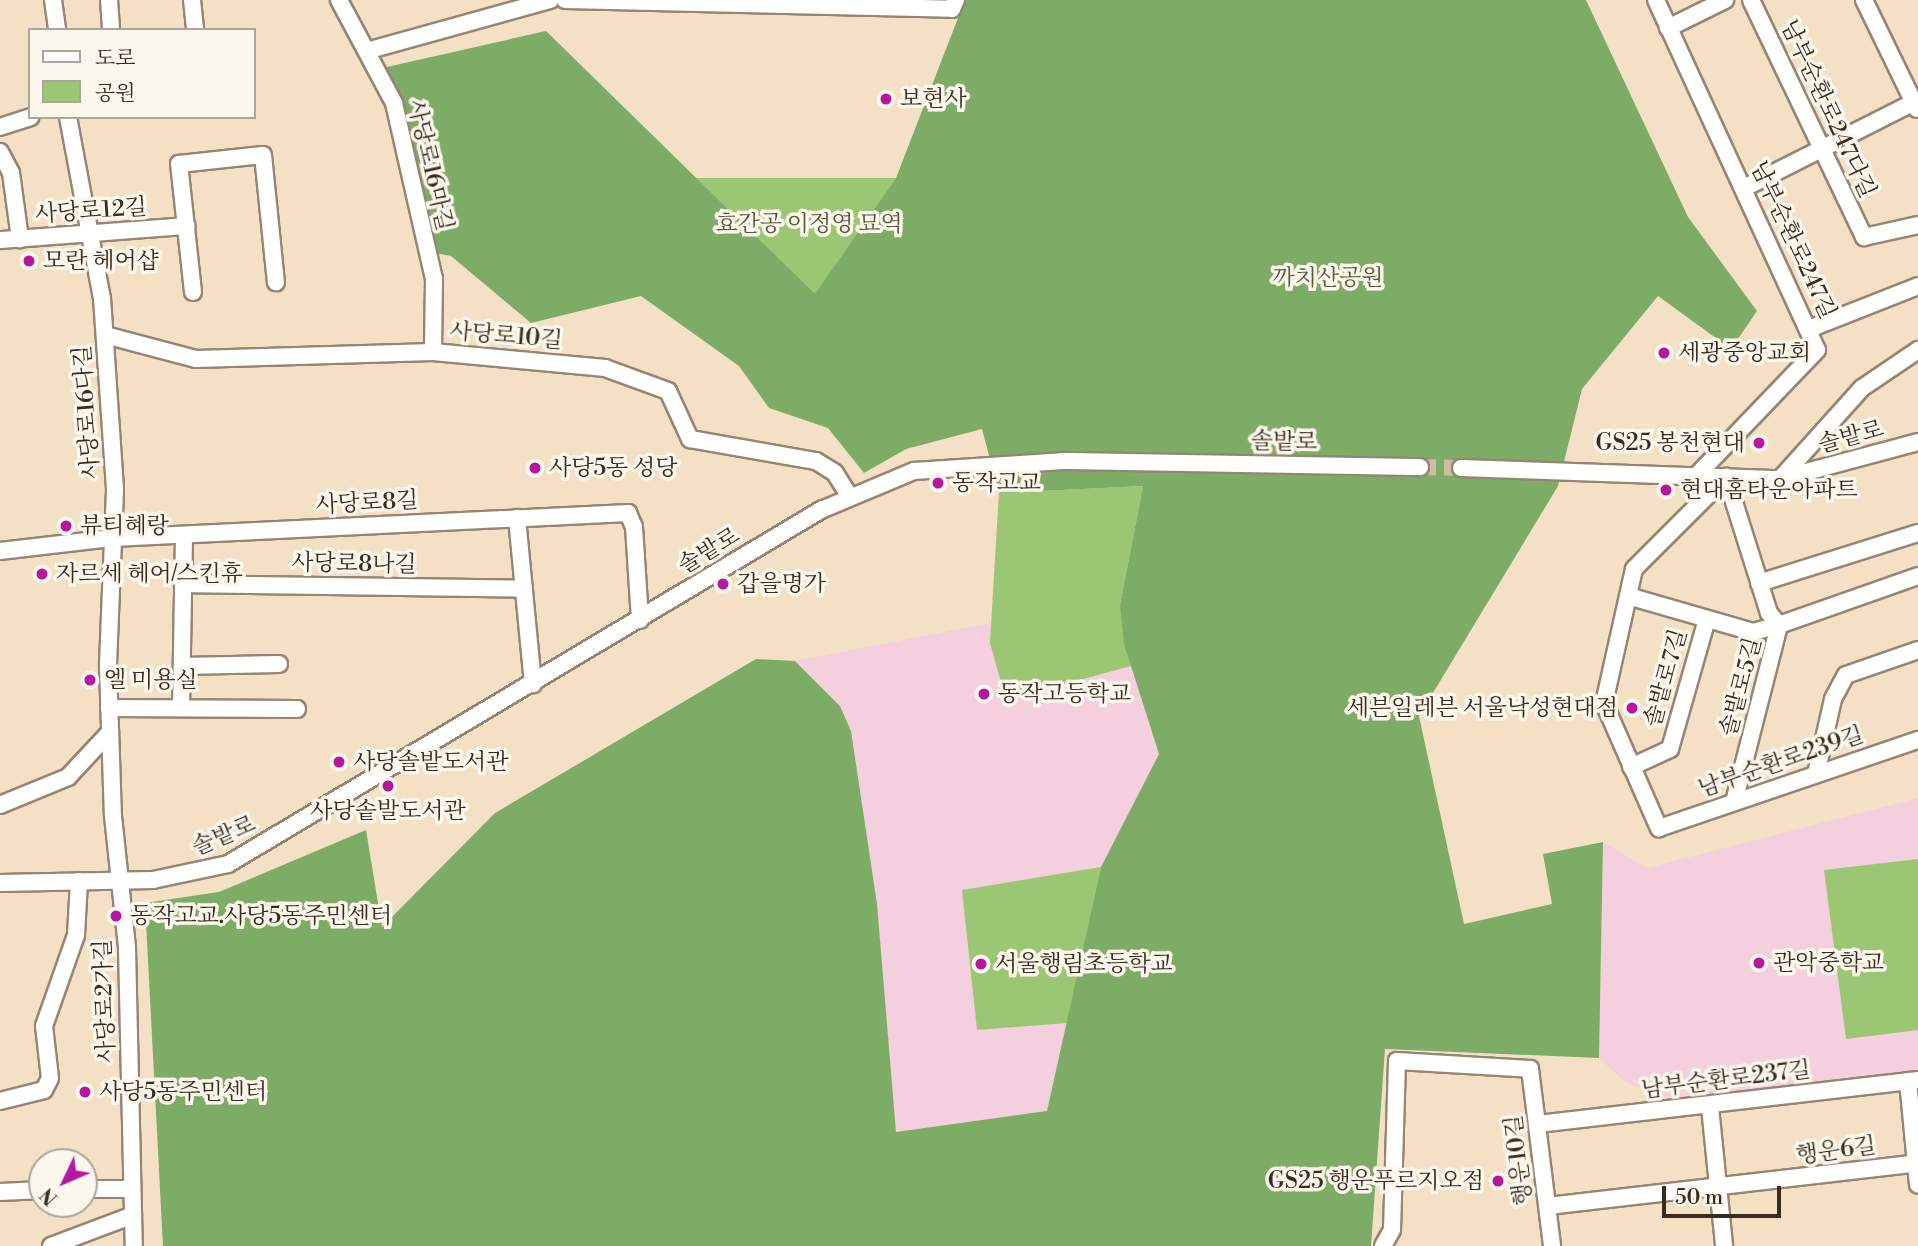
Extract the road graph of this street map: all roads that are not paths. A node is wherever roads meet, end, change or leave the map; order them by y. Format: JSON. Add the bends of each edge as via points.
{"nodes":[{"id":1,"x":53,"y":0,"type":"edge"},
{"id":2,"x":109,"y":0,"type":"edge"},
{"id":3,"x":192,"y":0,"type":"edge"},
{"id":4,"x":339,"y":0,"type":"edge"},
{"id":5,"x":550,"y":0,"type":"edge"},
{"id":6,"x":565,"y":0,"type":"edge"},
{"id":7,"x":1656,"y":0,"type":"edge"},
{"id":8,"x":1725,"y":0,"type":"edge"},
{"id":9,"x":1751,"y":0,"type":"edge"},
{"id":10,"x":1864,"y":0,"type":"edge"},
{"id":11,"x":613,"y":1,"type":"edge"},
{"id":12,"x":725,"y":2,"type":"edge"},
{"id":13,"x":954,"y":4,"type":"edge"},
{"id":14,"x":57,"y":28,"type":"edge"},
{"id":15,"x":111,"y":28,"type":"edge"},
{"id":16,"x":195,"y":28,"type":"edge"},
{"id":17,"x":1668,"y":28,"type":"junction"},
{"id":18,"x":370,"y":50,"type":"junction"},
{"id":19,"x":1916,"y":105,"type":"edge"},
{"id":20,"x":28,"y":118,"type":"edge"},
{"id":21,"x":68,"y":119,"type":"edge"},
{"id":22,"x":0,"y":127,"type":"edge"},
{"id":23,"x":1818,"y":147,"type":"junction"},
{"id":24,"x":0,"y":152,"type":"edge"},
{"id":25,"x":1744,"y":188,"type":"junction"},
{"id":26,"x":1918,"y":225,"type":"edge"},
{"id":27,"x":186,"y":226,"type":"junction"},
{"id":28,"x":92,"y":234,"type":"junction"},
{"id":29,"x":20,"y":239,"type":"junction"},
{"id":30,"x":0,"y":240,"type":"edge"},
{"id":31,"x":276,"y":282,"type":"dead end"},
{"id":32,"x":1918,"y":286,"type":"edge"},
{"id":33,"x":192,"y":292,"type":"dead end"},
{"id":34,"x":1809,"y":329,"type":"junction"},
{"id":35,"x":105,"y":335,"type":"junction"},
{"id":36,"x":1918,"y":350,"type":"edge"},
{"id":37,"x":433,"y":352,"type":"junction"},
{"id":38,"x":1918,"y":442,"type":"edge"},
{"id":39,"x":1420,"y":467,"type":"tunnel mouth"},
{"id":40,"x":1461,"y":468,"type":"tunnel mouth"},
{"id":41,"x":1695,"y":477,"type":"junction"},
{"id":42,"x":1726,"y":477,"type":"junction"},
{"id":43,"x":1780,"y":479,"type":"junction"},
{"id":44,"x":850,"y":497,"type":"junction"},
{"id":45,"x":517,"y":518,"type":"junction"},
{"id":46,"x":1918,"y":533,"type":"edge"},
{"id":47,"x":184,"y":535,"type":"junction"},
{"id":48,"x":113,"y":538,"type":"junction"},
{"id":49,"x":0,"y":551,"type":"edge"},
{"id":50,"x":1918,"y":576,"type":"edge"},
{"id":51,"x":1759,"y":583,"type":"junction"},
{"id":52,"x":183,"y":584,"type":"junction"},
{"id":53,"x":524,"y":589,"type":"junction"},
{"id":54,"x":1628,"y":596,"type":"junction"},
{"id":55,"x":1707,"y":619,"type":"junction"},
{"id":56,"x":640,"y":620,"type":"junction"},
{"id":57,"x":1779,"y":625,"type":"junction"},
{"id":58,"x":1918,"y":650,"type":"edge"},
{"id":59,"x":279,"y":664,"type":"dead end"},
{"id":60,"x":182,"y":666,"type":"junction"},
{"id":61,"x":533,"y":684,"type":"junction"},
{"id":62,"x":109,"y":708,"type":"junction"},
{"id":63,"x":181,"y":708,"type":"junction"},
{"id":64,"x":296,"y":709,"type":"dead end"},
{"id":65,"x":110,"y":732,"type":"junction"},
{"id":66,"x":1918,"y":740,"type":"edge"},
{"id":67,"x":1631,"y":767,"type":"junction"},
{"id":68,"x":1816,"y":774,"type":"junction"},
{"id":69,"x":1734,"y":802,"type":"junction"},
{"id":70,"x":0,"y":805,"type":"edge"},
{"id":71,"x":1659,"y":828,"type":"joint"},
{"id":72,"x":121,"y":880,"type":"junction"},
{"id":73,"x":79,"y":881,"type":"junction"},
{"id":74,"x":0,"y":883,"type":"edge"},
{"id":75,"x":1913,"y":1080,"type":"edge"},
{"id":76,"x":0,"y":1101,"type":"edge"},
{"id":77,"x":1710,"y":1107,"type":"junction"},
{"id":78,"x":1538,"y":1124,"type":"junction"},
{"id":79,"x":1917,"y":1163,"type":"edge"},
{"id":80,"x":1918,"y":1185,"type":"edge"},
{"id":81,"x":98,"y":1189,"type":"edge"},
{"id":82,"x":132,"y":1189,"type":"junction"},
{"id":83,"x":1721,"y":1189,"type":"junction"},
{"id":84,"x":28,"y":1191,"type":"edge"},
{"id":85,"x":0,"y":1192,"type":"edge"},
{"id":86,"x":1548,"y":1206,"type":"junction"},
{"id":87,"x":133,"y":1215,"type":"junction"},
{"id":88,"x":51,"y":1246,"type":"edge"},
{"id":89,"x":134,"y":1246,"type":"edge"},
{"id":90,"x":1383,"y":1246,"type":"edge"},
{"id":91,"x":1552,"y":1246,"type":"edge"},
{"id":92,"x":1724,"y":1246,"type":"edge"}],
"edges":[{"from":1,"to":14,"type":"street"},
{"from":2,"to":15,"type":"street"},
{"from":3,"to":16,"type":"street"},
{"from":4,"to":18,"type":"street","name":"사당로16마길"},
{"from":5,"to":18,"type":"street"},
{"from":6,"to":11,"type":"street"},
{"from":7,"to":17,"type":"street","name":"남부순환로247길"},
{"from":8,"to":17,"type":"street"},
{"from":9,"to":23,"type":"street","name":"남부순환로247다길"},
{"from":10,"to":19,"type":"street"},
{"from":11,"to":12,"type":"street"},
{"from":12,"to":13,"type":"street"},
{"from":17,"to":25,"type":"street","name":"남부순환로247길"},
{"from":18,"to":37,"type":"street","name":"사당로16마길","via":[[394,103],[434,279]]},
{"from":19,"to":23,"type":"street"},
{"from":20,"to":22,"type":"street"},
{"from":21,"to":28,"type":"street","name":"사당로16다길"},
{"from":23,"to":25,"type":"street"},
{"from":23,"to":26,"type":"street","name":"남부순환로247다길","via":[[1864,237]]},
{"from":24,"to":29,"type":"street","via":[[11,173]]},
{"from":25,"to":34,"type":"street","name":"남부순환로247길"},
{"from":27,"to":28,"type":"street","name":"사당로12길"},
{"from":27,"to":31,"type":"street","via":[[179,164],[262,155]]},
{"from":27,"to":33,"type":"street"},
{"from":28,"to":29,"type":"street","name":"사당로12길"},
{"from":28,"to":35,"type":"street","name":"사당로16다길"},
{"from":29,"to":30,"type":"street","name":"사당로12길"},
{"from":32,"to":34,"type":"street"},
{"from":34,"to":41,"type":"street","name":"남부순환로247길","via":[[1817,350]]},
{"from":35,"to":37,"type":"street","name":"사당로10길","via":[[196,359]]},
{"from":35,"to":48,"type":"street","name":"사당로16다길"},
{"from":36,"to":43,"type":"street","via":[[1862,388]]},
{"from":37,"to":44,"type":"street","name":"사당로10길","via":[[606,368],[637,376],[668,391],[690,439],[816,461],[835,472]]},
{"from":38,"to":43,"type":"street","name":"솔밭로"},
{"from":39,"to":44,"type":"street","name":"솔밭로","via":[[981,463],[914,471]]},
{"from":40,"to":41,"type":"street","name":"솔밭로"},
{"from":41,"to":42,"type":"street","name":"솔밭로"},
{"from":42,"to":43,"type":"street","name":"솔밭로"},
{"from":42,"to":51,"type":"street","name":"솔밭로5길"},
{"from":42,"to":54,"type":"street","name":"솔밭로7길","via":[[1634,569]]},
{"from":44,"to":56,"type":"street","name":"솔밭로"},
{"from":45,"to":47,"type":"street","name":"사당로8길"},
{"from":45,"to":53,"type":"street"},
{"from":45,"to":56,"type":"street","name":"사당로8길","via":[[628,513],[634,527]]},
{"from":46,"to":51,"type":"street"},
{"from":47,"to":48,"type":"street","name":"사당로8길"},
{"from":47,"to":52,"type":"street"},
{"from":48,"to":49,"type":"street","name":"사당로8길"},
{"from":48,"to":62,"type":"street","name":"사당로16다길"},
{"from":50,"to":57,"type":"street","name":"솔밭로5길"},
{"from":51,"to":57,"type":"street","name":"솔밭로5길"},
{"from":52,"to":53,"type":"street","name":"사당로8나길"},
{"from":52,"to":60,"type":"street"},
{"from":53,"to":61,"type":"street"},
{"from":54,"to":55,"type":"street","name":"솔밭로7길"},
{"from":54,"to":67,"type":"street","name":"솔밭로7길","via":[[1604,703]]},
{"from":55,"to":57,"type":"street","name":"솔밭로7길","via":[[1753,632]]},
{"from":55,"to":67,"type":"street","name":"솔밭로7길","via":[[1670,748]]},
{"from":56,"to":61,"type":"street","name":"솔밭로"},
{"from":57,"to":69,"type":"street","name":"솔밭로5길"},
{"from":58,"to":68,"type":"street","via":[[1846,675],[1833,699]]},
{"from":59,"to":60,"type":"street"},
{"from":60,"to":63,"type":"street"},
{"from":61,"to":72,"type":"street","name":"솔밭로","via":[[228,864],[194,874]]},
{"from":62,"to":63,"type":"street"},
{"from":62,"to":65,"type":"street","name":"사당로16다길"},
{"from":63,"to":64,"type":"street"},
{"from":65,"to":70,"type":"street","via":[[68,777]]},
{"from":65,"to":72,"type":"street","name":"사당로16다길"},
{"from":66,"to":68,"type":"street","name":"남부순환로239길"},
{"from":67,"to":71,"type":"street","name":"솔밭로7길"},
{"from":68,"to":69,"type":"street","name":"남부순환로239길"},
{"from":69,"to":71,"type":"street","name":"남부순환로239길"},
{"from":72,"to":73,"type":"street","name":"솔밭로"},
{"from":72,"to":82,"type":"street","name":"사당로2가길"},
{"from":73,"to":74,"type":"street","name":"솔밭로"},
{"from":73,"to":76,"type":"street","via":[[76,935],[44,1026],[50,1078],[44,1090]]},
{"from":75,"to":77,"type":"street","name":"남부순환로237길"},
{"from":75,"to":79,"type":"street"},
{"from":77,"to":78,"type":"street","name":"남부순환로237길"},
{"from":77,"to":83,"type":"street"},
{"from":78,"to":86,"type":"street","name":"행운10길"},
{"from":78,"to":90,"type":"street","name":"행운10길","via":[[1530,1069],[1397,1061],[1392,1230]]},
{"from":79,"to":80,"type":"street"},
{"from":79,"to":83,"type":"street","name":"행운6길"},
{"from":81,"to":82,"type":"street"},
{"from":82,"to":87,"type":"street","name":"사당로2가길"},
{"from":83,"to":86,"type":"street","name":"행운6길"},
{"from":83,"to":92,"type":"street"},
{"from":84,"to":85,"type":"street"},
{"from":86,"to":91,"type":"street","name":"행운10길"},
{"from":87,"to":88,"type":"street"},
{"from":87,"to":89,"type":"street","name":"사당로2가길"}]}
